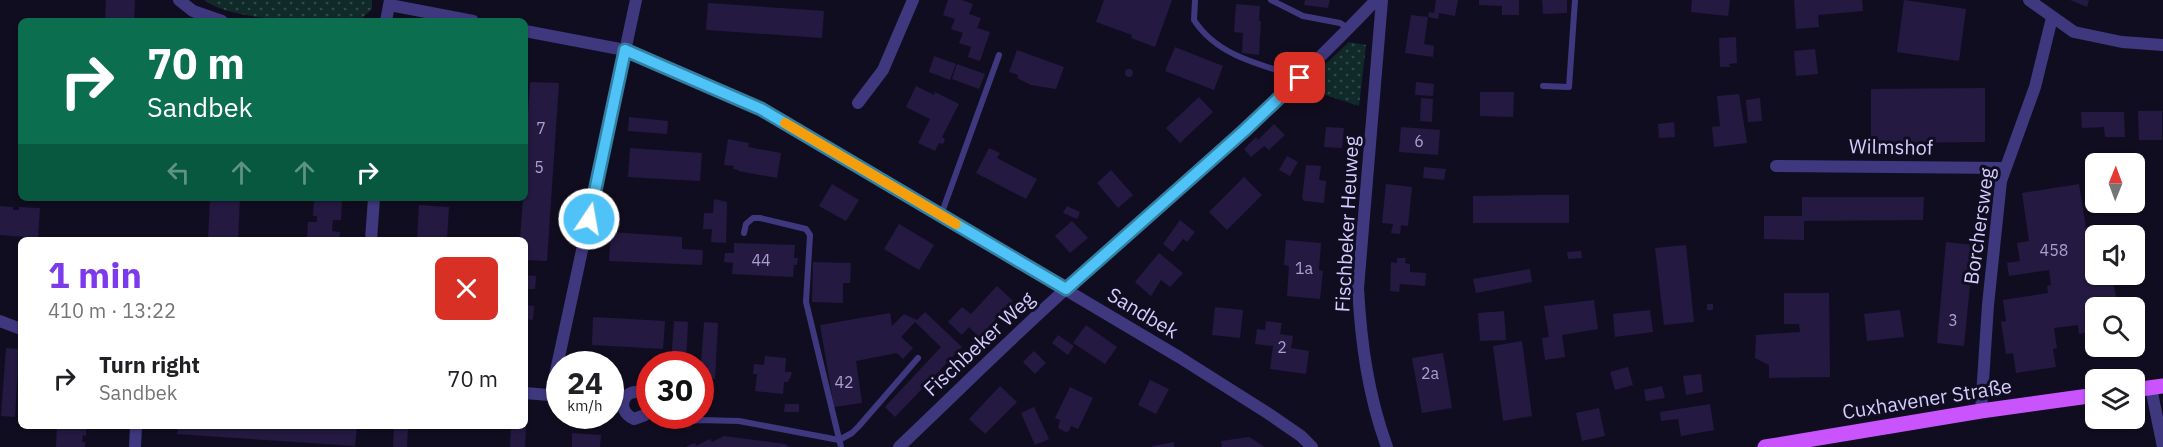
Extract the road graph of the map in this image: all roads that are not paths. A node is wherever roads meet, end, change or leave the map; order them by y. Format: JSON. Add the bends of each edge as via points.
{"nodes":[{"id":1,"x":179,"y":0,"type":"edge"},
{"id":2,"x":636,"y":0,"type":"edge"},
{"id":3,"x":913,"y":0,"type":"edge"},
{"id":4,"x":1195,"y":0,"type":"edge"},
{"id":5,"x":1271,"y":0,"type":"edge"},
{"id":6,"x":1376,"y":0,"type":"edge"},
{"id":7,"x":1382,"y":0,"type":"edge"},
{"id":8,"x":1575,"y":0,"type":"edge"},
{"id":9,"x":2029,"y":0,"type":"edge"},
{"id":10,"x":390,"y":3,"type":"edge"},
{"id":11,"x":214,"y":18,"type":"edge"},
{"id":12,"x":387,"y":18,"type":"edge"},
{"id":13,"x":459,"y":18,"type":"edge"},
{"id":14,"x":2052,"y":18,"type":"junction"},
{"id":15,"x":1349,"y":29,"type":"junction"},
{"id":16,"x":528,"y":32,"type":"edge"},
{"id":17,"x":2163,"y":45,"type":"edge"},
{"id":18,"x":625,"y":50,"type":"junction"},
{"id":19,"x":999,"y":55,"type":"dead end"},
{"id":20,"x":1300,"y":78,"type":"junction"},
{"id":21,"x":1543,"y":86,"type":"dead end"},
{"id":22,"x":858,"y":103,"type":"dead end"},
{"id":23,"x":1776,"y":166,"type":"dead end"},
{"id":24,"x":2006,"y":168,"type":"junction"},
{"id":25,"x":374,"y":201,"type":"edge"},
{"id":26,"x":941,"y":215,"type":"junction"},
{"id":27,"x":744,"y":233,"type":"dead end"},
{"id":28,"x":371,"y":237,"type":"edge"},
{"id":29,"x":1066,"y":289,"type":"junction"},
{"id":30,"x":0,"y":321,"type":"edge"},
{"id":31,"x":18,"y":328,"type":"edge"},
{"id":32,"x":564,"y":351,"type":"edge"},
{"id":33,"x":918,"y":358,"type":"dead end"},
{"id":34,"x":2157,"y":387,"type":"edge"},
{"id":35,"x":528,"y":393,"type":"edge"},
{"id":36,"x":546,"y":394,"type":"edge"},
{"id":37,"x":2085,"y":397,"type":"edge"},
{"id":38,"x":1981,"y":411,"type":"junction"},
{"id":39,"x":714,"y":420,"type":"edge"},
{"id":40,"x":136,"y":429,"type":"edge"},
{"id":41,"x":840,"y":444,"type":"edge"},
{"id":42,"x":135,"y":447,"type":"edge"},
{"id":43,"x":899,"y":447,"type":"edge"},
{"id":44,"x":1312,"y":447,"type":"edge"},
{"id":45,"x":1387,"y":447,"type":"edge"},
{"id":46,"x":1765,"y":447,"type":"edge"},
{"id":47,"x":2163,"y":447,"type":"edge"}],
"edges":[{"from":1,"to":11,"type":"street"},
{"from":2,"to":18,"type":"street"},
{"from":3,"to":22,"type":"street","via":[[883,70]]},
{"from":4,"to":20,"type":"lane","via":[[1194,20],[1222,48]]},
{"from":5,"to":15,"type":"lane","via":[[1303,16],[1337,22]]},
{"from":6,"to":15,"type":"street","name":"Fischbeker Weg"},
{"from":7,"to":45,"type":"street","name":"Fischbeker Heuweg","via":[[1358,288],[1367,376]]},
{"from":8,"to":21,"type":"lane","via":[[1569,87]]},
{"from":9,"to":14,"type":"street"},
{"from":10,"to":12,"type":"street"},
{"from":10,"to":13,"type":"street"},
{"from":14,"to":17,"type":"street","via":[[2074,32]]},
{"from":14,"to":24,"type":"street","name":"Borchersweg","via":[[2035,87]]},
{"from":15,"to":20,"type":"street","name":"Fischbeker Weg"},
{"from":16,"to":18,"type":"street","name":"Sandbek"},
{"from":18,"to":26,"type":"street","name":"Sandbek","via":[[761,109]]},
{"from":18,"to":32,"type":"street"},
{"from":19,"to":26,"type":"lane"},
{"from":20,"to":29,"type":"street","name":"Fischbeker Weg"},
{"from":23,"to":24,"type":"street","name":"Wilmshof"},
{"from":24,"to":38,"type":"street","name":"Borchersweg","via":[[2001,181],[1989,294]]},
{"from":25,"to":28,"type":"street"},
{"from":26,"to":29,"type":"street","name":"Sandbek"},
{"from":27,"to":41,"type":"lane","via":[[746,224],[760,218],[806,229],[810,235],[806,302]]},
{"from":29,"to":43,"type":"street","name":"Fischbeker Weg"},
{"from":29,"to":44,"type":"street","name":"Sandbek","via":[[1269,414]]},
{"from":30,"to":31,"type":"street"},
{"from":33,"to":41,"type":"lane"},
{"from":34,"to":47,"type":"street"},
{"from":35,"to":36,"type":"street"},
{"from":37,"to":38,"type":"main road","name":"Cuxhavener Straße"},
{"from":38,"to":46,"type":"main road","name":"Cuxhavener Straße"},
{"from":39,"to":41,"type":"lane","via":[[739,421]]},
{"from":40,"to":42,"type":"street"}]}
